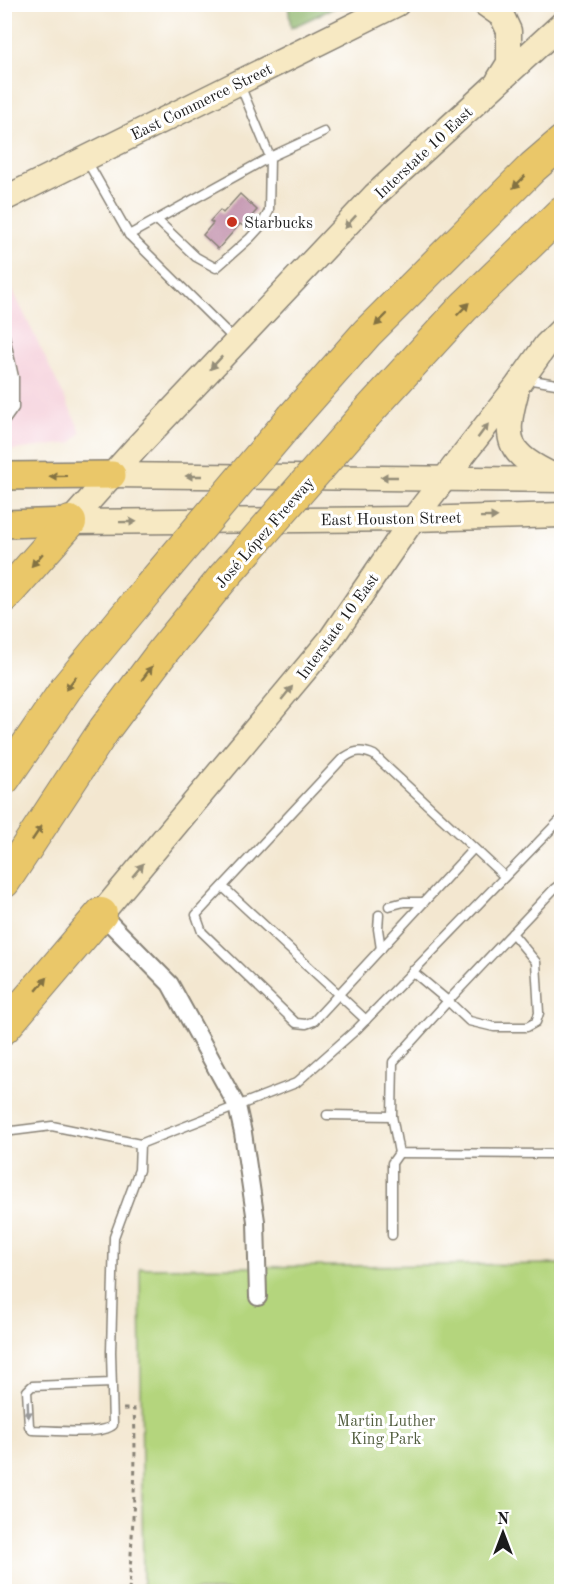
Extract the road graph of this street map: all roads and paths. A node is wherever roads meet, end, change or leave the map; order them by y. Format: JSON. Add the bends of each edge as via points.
{"nodes":[{"id":1,"x":397,"y":4,"type":"edge"},
{"id":2,"x":485,"y":4,"type":"edge"},
{"id":3,"x":561,"y":24,"type":"edge"},
{"id":4,"x":239,"y":82,"type":"junction"},
{"id":5,"x":495,"y":86,"type":"junction"},
{"id":6,"x":324,"y":132,"type":"dead end"},
{"id":7,"x":561,"y":142,"type":"edge"},
{"id":8,"x":85,"y":158,"type":"junction"},
{"id":9,"x":270,"y":158,"type":"junction"},
{"id":10,"x":5,"y":197,"type":"edge"},
{"id":11,"x":561,"y":213,"type":"edge"},
{"id":12,"x":157,"y":219,"type":"junction"},
{"id":13,"x":129,"y":234,"type":"junction"},
{"id":14,"x":561,"y":329,"type":"edge"},
{"id":15,"x":4,"y":332,"type":"edge"},
{"id":16,"x":236,"y":342,"type":"junction"},
{"id":17,"x":520,"y":382,"type":"junction"},
{"id":18,"x":561,"y":385,"type":"edge"},
{"id":19,"x":4,"y":422,"type":"edge"},
{"id":20,"x":112,"y":475,"type":"junction"},
{"id":21,"x":4,"y":476,"type":"edge"},
{"id":22,"x":447,"y":477,"type":"junction"},
{"id":23,"x":561,"y":480,"type":"edge"},
{"id":24,"x":561,"y":515,"type":"edge"},
{"id":25,"x":413,"y":519,"type":"junction"},
{"id":26,"x":70,"y":522,"type":"junction"},
{"id":27,"x":4,"y":524,"type":"edge"},
{"id":28,"x":4,"y":597,"type":"edge"},
{"id":29,"x":4,"y":779,"type":"edge"},
{"id":30,"x":561,"y":818,"type":"edge"},
{"id":31,"x":474,"y":848,"type":"junction"},
{"id":32,"x":504,"y":876,"type":"junction"},
{"id":33,"x":4,"y":882,"type":"edge"},
{"id":34,"x":561,"y":882,"type":"edge"},
{"id":35,"x":223,"y":887,"type":"junction"},
{"id":36,"x":424,"y":902,"type":"junction"},
{"id":37,"x":389,"y":906,"type":"dead end"},
{"id":38,"x":101,"y":914,"type":"junction"},
{"id":39,"x":379,"y":915,"type":"dead end"},
{"id":40,"x":512,"y":933,"type":"junction"},
{"id":41,"x":381,"y":949,"type":"junction"},
{"id":42,"x":412,"y":971,"type":"junction"},
{"id":43,"x":339,"y":995,"type":"junction"},
{"id":44,"x":448,"y":1001,"type":"junction"},
{"id":45,"x":366,"y":1020,"type":"junction"},
{"id":46,"x":4,"y":1028,"type":"edge"},
{"id":47,"x":237,"y":1106,"type":"junction"},
{"id":48,"x":327,"y":1115,"type":"dead end"},
{"id":49,"x":392,"y":1116,"type":"junction"},
{"id":50,"x":4,"y":1132,"type":"edge"},
{"id":51,"x":140,"y":1144,"type":"junction"},
{"id":52,"x":399,"y":1153,"type":"junction"},
{"id":53,"x":561,"y":1154,"type":"edge"},
{"id":54,"x":392,"y":1235,"type":"dead end"},
{"id":55,"x":258,"y":1297,"type":"dead end"},
{"id":56,"x":112,"y":1383,"type":"junction"},
{"id":57,"x":112,"y":1408,"type":"junction"},
{"id":58,"x":129,"y":1592,"type":"edge"}],
"edges":[{"from":1,"to":4,"type":"main road","name":"East Commerce Street"},
{"from":2,"to":5,"type":"main road","via":[[502,16],[509,31],[509,63]]},
{"from":3,"to":5,"type":"main road","name":"Interstate 10 East"},
{"from":4,"to":8,"type":"main road","name":"East Commerce Street"},
{"from":4,"to":9,"type":"lane"},
{"from":5,"to":16,"type":"main road","name":"Interstate 10 East","one_way":true,"via":[[375,195]]},
{"from":6,"to":9,"type":"lane"},
{"from":7,"to":29,"type":"highway","one_way":true,"bridge":true,"via":[[367,333],[293,417],[67,687]]},
{"from":8,"to":10,"type":"main road","name":"East Commerce Street"},
{"from":8,"to":13,"type":"lane"},
{"from":9,"to":12,"type":"lane"},
{"from":9,"to":12,"type":"lane","via":[[269,211],[255,232],[216,268],[196,258]]},
{"from":33,"to":11,"type":"highway","name":"José López Freeway","one_way":true,"bridge":true,"via":[[104,730],[222,579],[464,307]]},
{"from":12,"to":13,"type":"lane"},
{"from":13,"to":16,"type":"lane"},
{"from":14,"to":17,"type":"main road","name":"Interstate 10 East"},
{"from":15,"to":19,"type":"lane","via":[[14,377],[15,408]]},
{"from":16,"to":20,"type":"main road","name":"Interstate 10 East","one_way":true},
{"from":17,"to":18,"type":"lane"},
{"from":22,"to":17,"type":"main road","name":"Interstate 10 East","one_way":true},
{"from":17,"to":23,"type":"main road","via":[[510,416],[511,441],[528,464]]},
{"from":20,"to":21,"type":"main road","one_way":true},
{"from":22,"to":20,"type":"main road","one_way":true},
{"from":20,"to":26,"type":"main road","name":"Interstate 10 East"},
{"from":22,"to":23,"type":"main road"},
{"from":22,"to":25,"type":"main road","name":"Interstate 10 East"},
{"from":25,"to":24,"type":"main road","name":"East Houston Street","one_way":true},
{"from":26,"to":25,"type":"main road","name":"East Houston Street","one_way":true},
{"from":38,"to":25,"type":"main road","name":"Interstate 10 East","one_way":true,"via":[[330,640]]},
{"from":26,"to":27,"type":"main road","name":"East Houston Street"},
{"from":26,"to":28,"type":"highway","one_way":true},
{"from":30,"to":32,"type":"lane"},
{"from":31,"to":32,"type":"lane"},
{"from":31,"to":35,"type":"lane","via":[[374,754],[352,751]]},
{"from":31,"to":36,"type":"lane"},
{"from":32,"to":42,"type":"lane"},
{"from":34,"to":40,"type":"lane"},
{"from":35,"to":43,"type":"lane"},
{"from":35,"to":43,"type":"lane","via":[[196,915],[202,932],[296,1023],[314,1021]]},
{"from":36,"to":37,"type":"lane"},
{"from":36,"to":41,"type":"lane"},
{"from":46,"to":38,"type":"highway","one_way":true},
{"from":38,"to":47,"type":"street","via":[[170,984]]},
{"from":39,"to":41,"type":"lane"},
{"from":40,"to":44,"type":"lane"},
{"from":40,"to":44,"type":"lane","via":[[536,962],[536,1022],[527,1027],[494,1027],[470,1021]]},
{"from":41,"to":43,"type":"lane"},
{"from":42,"to":44,"type":"lane"},
{"from":42,"to":45,"type":"lane"},
{"from":43,"to":45,"type":"lane"},
{"from":44,"to":49,"type":"lane","via":[[393,1062]]},
{"from":45,"to":47,"type":"lane","via":[[296,1083]]},
{"from":47,"to":51,"type":"lane"},
{"from":47,"to":55,"type":"street","via":[[256,1221]]},
{"from":48,"to":49,"type":"lane"},
{"from":49,"to":52,"type":"lane"},
{"from":50,"to":51,"type":"lane","via":[[52,1126]]},
{"from":51,"to":56,"type":"lane","via":[[139,1170],[114,1237]]},
{"from":52,"to":53,"type":"lane"},
{"from":52,"to":54,"type":"lane","via":[[392,1163]]},
{"from":56,"to":57,"type":"lane"},
{"from":56,"to":57,"type":"lane","one_way":true,"via":[[45,1384],[27,1391],[32,1430],[103,1430],[113,1425]]},
{"from":57,"to":58,"type":"path","via":[[134,1409],[136,1458]]}]}
